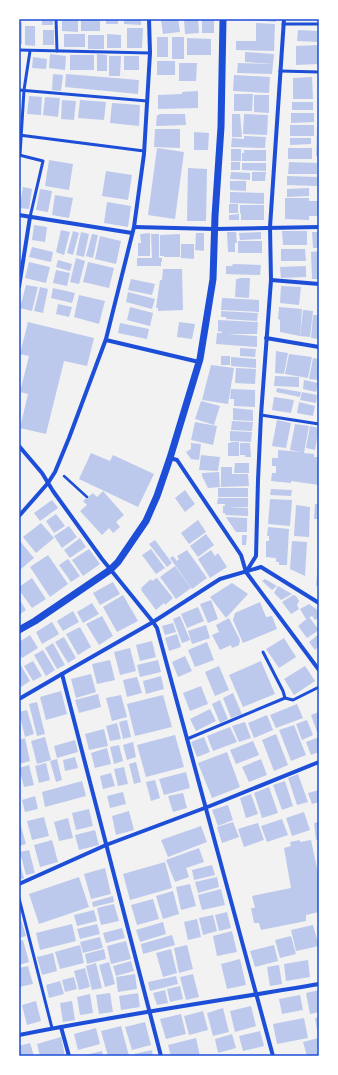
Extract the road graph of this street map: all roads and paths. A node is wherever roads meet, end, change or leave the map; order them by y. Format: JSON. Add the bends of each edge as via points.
{"nodes":[{"id":1,"x":56,"y":19,"type":"edge"},
{"id":2,"x":149,"y":19,"type":"edge"},
{"id":3,"x":223,"y":19,"type":"edge"},
{"id":4,"x":284,"y":21,"type":"edge"},
{"id":5,"x":319,"y":24,"type":"edge"},
{"id":6,"x":19,"y":50,"type":"edge"},
{"id":7,"x":30,"y":51,"type":"junction"},
{"id":8,"x":56,"y":51,"type":"junction"},
{"id":9,"x":150,"y":53,"type":"junction"},
{"id":10,"x":280,"y":71,"type":"junction"},
{"id":11,"x":319,"y":72,"type":"edge"},
{"id":12,"x":19,"y":90,"type":"edge"},
{"id":13,"x":24,"y":90,"type":"junction"},
{"id":14,"x":147,"y":101,"type":"junction"},
{"id":15,"x":20,"y":135,"type":"edge"},
{"id":16,"x":144,"y":151,"type":"junction"},
{"id":17,"x":19,"y":155,"type":"edge"},
{"id":18,"x":19,"y":215,"type":"edge"},
{"id":19,"x":30,"y":218,"type":"junction"},
{"id":20,"x":134,"y":227,"type":"junction"},
{"id":21,"x":319,"y":227,"type":"edge"},
{"id":22,"x":270,"y":228,"type":"junction"},
{"id":23,"x":215,"y":229,"type":"junction"},
{"id":24,"x":132,"y":234,"type":"junction"},
{"id":25,"x":271,"y":280,"type":"junction"},
{"id":26,"x":319,"y":284,"type":"edge"},
{"id":27,"x":19,"y":287,"type":"edge"},
{"id":28,"x":266,"y":338,"type":"junction"},
{"id":29,"x":106,"y":340,"type":"junction"},
{"id":30,"x":319,"y":347,"type":"edge"},
{"id":31,"x":199,"y":362,"type":"junction"},
{"id":32,"x":261,"y":415,"type":"junction"},
{"id":33,"x":319,"y":424,"type":"edge"},
{"id":34,"x":19,"y":446,"type":"edge"},
{"id":35,"x":170,"y":458,"type":"junction"},
{"id":36,"x":55,"y":472,"type":"junction"},
{"id":37,"x":48,"y":483,"type":"junction"},
{"id":38,"x":87,"y":496,"type":"dead end"},
{"id":39,"x":19,"y":516,"type":"edge"},
{"id":40,"x":110,"y":570,"type":"junction"},
{"id":41,"x":246,"y":572,"type":"junction"},
{"id":42,"x":319,"y":603,"type":"edge"},
{"id":43,"x":153,"y":622,"type":"junction"},
{"id":44,"x":19,"y":630,"type":"edge"},
{"id":45,"x":263,"y":652,"type":"dead end"},
{"id":46,"x":319,"y":670,"type":"edge"},
{"id":47,"x":62,"y":674,"type":"junction"},
{"id":48,"x":319,"y":687,"type":"edge"},
{"id":49,"x":285,"y":698,"type":"junction"},
{"id":50,"x":19,"y":699,"type":"edge"},
{"id":51,"x":187,"y":739,"type":"junction"},
{"id":52,"x":319,"y":762,"type":"edge"},
{"id":53,"x":205,"y":807,"type":"junction"},
{"id":54,"x":106,"y":845,"type":"junction"},
{"id":55,"x":19,"y":884,"type":"edge"},
{"id":56,"x":19,"y":898,"type":"edge"},
{"id":57,"x":319,"y":984,"type":"edge"},
{"id":58,"x":256,"y":995,"type":"junction"},
{"id":59,"x":149,"y":1011,"type":"junction"},
{"id":60,"x":61,"y":1027,"type":"junction"},
{"id":61,"x":52,"y":1028,"type":"junction"},
{"id":62,"x":19,"y":1035,"type":"edge"},
{"id":63,"x":69,"y":1056,"type":"edge"},
{"id":64,"x":161,"y":1056,"type":"edge"},
{"id":65,"x":273,"y":1056,"type":"edge"}],
"edges":[{"from":1,"to":8,"type":"lane"},
{"from":2,"to":9,"type":"street"},
{"from":3,"to":23,"type":"street","via":[[221,127]]},
{"from":4,"to":5,"type":"lane"},
{"from":4,"to":10,"type":"street"},
{"from":6,"to":7,"type":"lane"},
{"from":7,"to":8,"type":"lane"},
{"from":7,"to":13,"type":"lane"},
{"from":8,"to":9,"type":"lane"},
{"from":9,"to":14,"type":"street"},
{"from":10,"to":11,"type":"lane"},
{"from":10,"to":22,"type":"street"},
{"from":12,"to":13,"type":"lane"},
{"from":13,"to":14,"type":"lane"},
{"from":13,"to":15,"type":"lane"},
{"from":14,"to":16,"type":"street"},
{"from":15,"to":16,"type":"lane"},
{"from":15,"to":17,"type":"lane"},
{"from":16,"to":20,"type":"street"},
{"from":17,"to":19,"type":"lane","via":[[43,161]]},
{"from":18,"to":19,"type":"street"},
{"from":19,"to":24,"type":"street"},
{"from":19,"to":27,"type":"street"},
{"from":20,"to":23,"type":"street"},
{"from":20,"to":24,"type":"street"},
{"from":21,"to":22,"type":"street"},
{"from":22,"to":23,"type":"street"},
{"from":22,"to":25,"type":"street"},
{"from":23,"to":31,"type":"street","via":[[213,279]]},
{"from":24,"to":29,"type":"street"},
{"from":25,"to":26,"type":"street"},
{"from":25,"to":28,"type":"street"},
{"from":28,"to":30,"type":"street"},
{"from":28,"to":32,"type":"street"},
{"from":29,"to":31,"type":"street"},
{"from":29,"to":36,"type":"street"},
{"from":31,"to":35,"type":"street"},
{"from":32,"to":33,"type":"lane"},
{"from":32,"to":41,"type":"street","via":[[256,556]]},
{"from":34,"to":37,"type":"street"},
{"from":35,"to":40,"type":"street","via":[[146,521]]},
{"from":35,"to":41,"type":"street","via":[[177,460],[241,555]]},
{"from":36,"to":37,"type":"street"},
{"from":36,"to":38,"type":"path"},
{"from":37,"to":39,"type":"street"},
{"from":37,"to":40,"type":"street"},
{"from":40,"to":43,"type":"street"},
{"from":40,"to":44,"type":"street"},
{"from":41,"to":42,"type":"street","via":[[261,567]]},
{"from":41,"to":43,"type":"street","via":[[220,579]]},
{"from":41,"to":46,"type":"street"},
{"from":43,"to":47,"type":"street"},
{"from":43,"to":51,"type":"street","via":[[157,628]]},
{"from":45,"to":49,"type":"lane"},
{"from":47,"to":50,"type":"street"},
{"from":47,"to":54,"type":"street"},
{"from":48,"to":49,"type":"lane","via":[[293,700]]},
{"from":49,"to":51,"type":"lane"},
{"from":51,"to":53,"type":"street"},
{"from":52,"to":53,"type":"street"},
{"from":53,"to":54,"type":"street"},
{"from":53,"to":58,"type":"street"},
{"from":54,"to":55,"type":"street"},
{"from":54,"to":59,"type":"street"},
{"from":56,"to":61,"type":"lane"},
{"from":57,"to":58,"type":"street"},
{"from":58,"to":59,"type":"street"},
{"from":58,"to":65,"type":"street"},
{"from":59,"to":60,"type":"street"},
{"from":59,"to":64,"type":"street"},
{"from":60,"to":61,"type":"street"},
{"from":60,"to":63,"type":"street"},
{"from":61,"to":62,"type":"street"}]}
